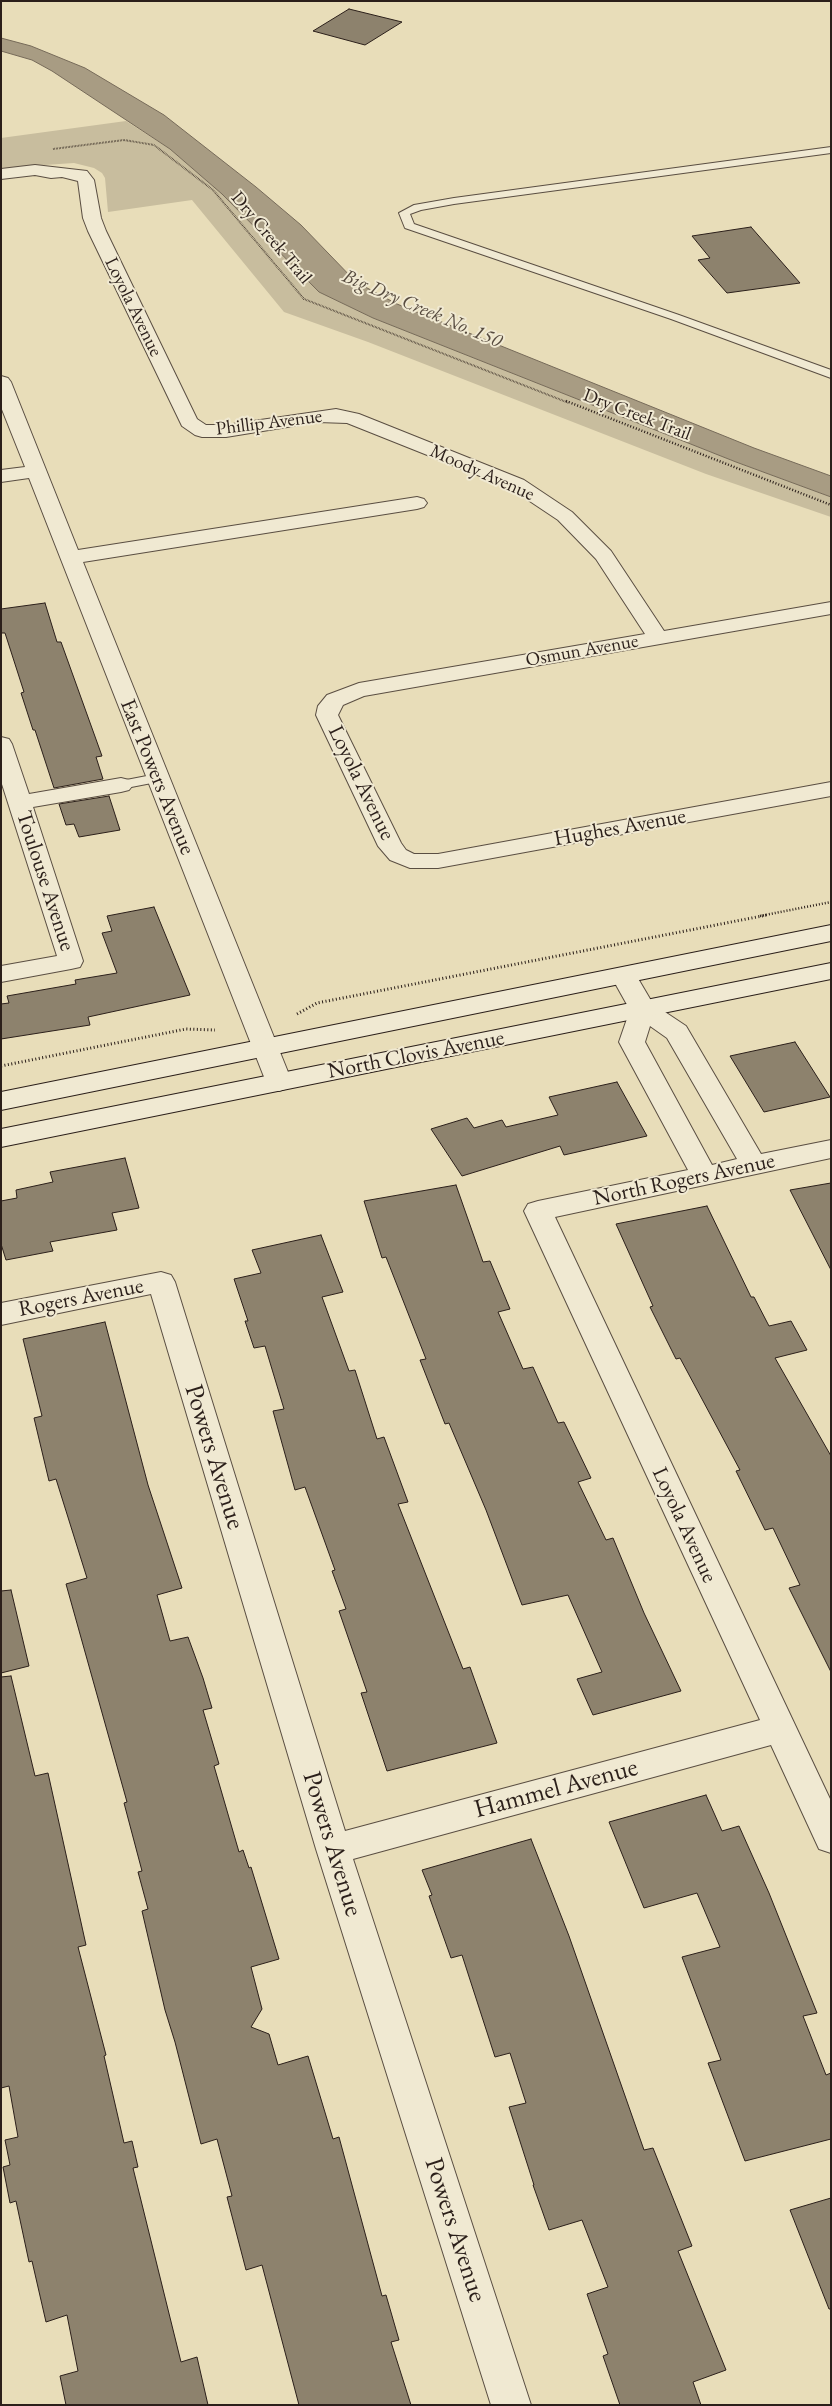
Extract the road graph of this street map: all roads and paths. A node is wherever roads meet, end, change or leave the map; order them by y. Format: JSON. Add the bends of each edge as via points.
{"nodes":[{"id":1,"x":49,"y":149,"type":"dead end"},
{"id":2,"x":831,"y":150,"type":"edge"},
{"id":3,"x":2,"y":181,"type":"edge"},
{"id":4,"x":831,"y":374,"type":"edge"},
{"id":5,"x":1,"y":382,"type":"edge"},
{"id":6,"x":336,"y":415,"type":"joint"},
{"id":7,"x":202,"y":431,"type":"joint"},
{"id":8,"x":35,"y":471,"type":"junction"},
{"id":9,"x":1,"y":476,"type":"edge"},
{"id":10,"x":417,"y":503,"type":"dead end"},
{"id":11,"x":831,"y":505,"type":"edge"},
{"id":12,"x":70,"y":558,"type":"junction"},
{"id":13,"x":831,"y":608,"type":"edge"},
{"id":14,"x":658,"y":638,"type":"junction"},
{"id":15,"x":335,"y":700,"type":"joint"},
{"id":16,"x":1,"y":744,"type":"edge"},
{"id":17,"x":157,"y":778,"type":"junction"},
{"id":18,"x":121,"y":785,"type":"joint"},
{"id":19,"x":831,"y":789,"type":"edge"},
{"id":20,"x":20,"y":802,"type":"junction"},
{"id":21,"x":410,"y":861,"type":"joint"},
{"id":22,"x":831,"y":902,"type":"edge"},
{"id":23,"x":831,"y":934,"type":"edge"},
{"id":24,"x":831,"y":971,"type":"edge"},
{"id":25,"x":1,"y":974,"type":"edge"},
{"id":26,"x":624,"y":976,"type":"junction"},
{"id":27,"x":643,"y":1010,"type":"junction"},
{"id":28,"x":298,"y":1014,"type":"dead end"},
{"id":29,"x":213,"y":1030,"type":"dead end"},
{"id":30,"x":265,"y":1048,"type":"junction"},
{"id":31,"x":1,"y":1066,"type":"edge"},
{"id":32,"x":279,"y":1082,"type":"junction"},
{"id":33,"x":1,"y":1101,"type":"edge"},
{"id":34,"x":1,"y":1138,"type":"edge"},
{"id":35,"x":831,"y":1149,"type":"edge"},
{"id":36,"x":754,"y":1165,"type":"junction"},
{"id":37,"x":705,"y":1176,"type":"junction"},
{"id":38,"x":538,"y":1211,"type":"joint"},
{"id":39,"x":161,"y":1282,"type":"joint"},
{"id":40,"x":1,"y":1314,"type":"edge"},
{"id":41,"x":779,"y":1729,"type":"junction"},
{"id":42,"x":831,"y":1838,"type":"edge"},
{"id":43,"x":333,"y":1849,"type":"junction"},
{"id":44,"x":511,"y":2405,"type":"edge"}],
"edges":[{"from":1,"to":11,"type":"path","name":"Dry Creek Trail","via":[[124,140],[154,145],[213,190],[304,300]]},
{"from":2,"to":4,"type":"lane","via":[[463,200],[418,207],[404,213],[409,226]]},
{"from":3,"to":7,"type":"street","name":"Loyola Avenue","via":[[38,179],[52,173],[73,172],[86,180],[92,218],[102,243],[189,422]]},
{"from":5,"to":8,"type":"street","name":"East Powers Avenue"},
{"from":6,"to":7,"type":"street","name":"Phillip Avenue","via":[[226,431]]},
{"from":6,"to":14,"type":"street","name":"Moody Avenue","via":[[352,418],[492,473],[516,484],[565,516],[604,555]]},
{"from":8,"to":9,"type":"street"},
{"from":8,"to":12,"type":"street","name":"East Powers Avenue"},
{"from":10,"to":12,"type":"street"},
{"from":12,"to":17,"type":"street","name":"East Powers Avenue"},
{"from":13,"to":14,"type":"street","name":"Osmun Avenue"},
{"from":14,"to":15,"type":"street","name":"Osmun Avenue","via":[[359,690]]},
{"from":15,"to":21,"type":"street","name":"Loyola Avenue","via":[[327,715],[390,846]]},
{"from":16,"to":20,"type":"street","name":"Toulouse Avenue"},
{"from":17,"to":18,"type":"lane"},
{"from":17,"to":30,"type":"street","name":"East Powers Avenue"},
{"from":18,"to":20,"type":"street"},
{"from":19,"to":21,"type":"street","name":"Hughes Avenue","via":[[438,862]]},
{"from":20,"to":25,"type":"street","name":"Toulouse Avenue","via":[[71,961]]},
{"from":22,"to":28,"type":"path","via":[[317,1003]]},
{"from":23,"to":26,"type":"street","name":"North Clovis Avenue"},
{"from":24,"to":27,"type":"street","name":"North Clovis Avenue"},
{"from":26,"to":27,"type":"street"},
{"from":26,"to":30,"type":"street","name":"North Clovis Avenue"},
{"from":27,"to":32,"type":"street","name":"North Clovis Avenue"},
{"from":27,"to":36,"type":"street","via":[[677,1033]]},
{"from":27,"to":37,"type":"street","via":[[632,1042]]},
{"from":29,"to":31,"type":"path","via":[[186,1029]]},
{"from":30,"to":32,"type":"street","name":"East Powers Avenue"},
{"from":30,"to":33,"type":"street","name":"North Clovis Avenue"},
{"from":32,"to":34,"type":"street","name":"North Clovis Avenue"},
{"from":35,"to":36,"type":"street","name":"North Rogers Avenue"},
{"from":36,"to":37,"type":"street","name":"North Rogers Avenue"},
{"from":37,"to":38,"type":"street","name":"North Rogers Avenue"},
{"from":38,"to":41,"type":"street","name":"Loyola Avenue"},
{"from":39,"to":40,"type":"street","name":"Rogers Avenue"},
{"from":39,"to":43,"type":"street","name":"Powers Avenue"},
{"from":41,"to":42,"type":"street","name":"Loyola Avenue"},
{"from":41,"to":43,"type":"street","name":"Hammel Avenue"},
{"from":43,"to":44,"type":"street","name":"Powers Avenue"}]}
